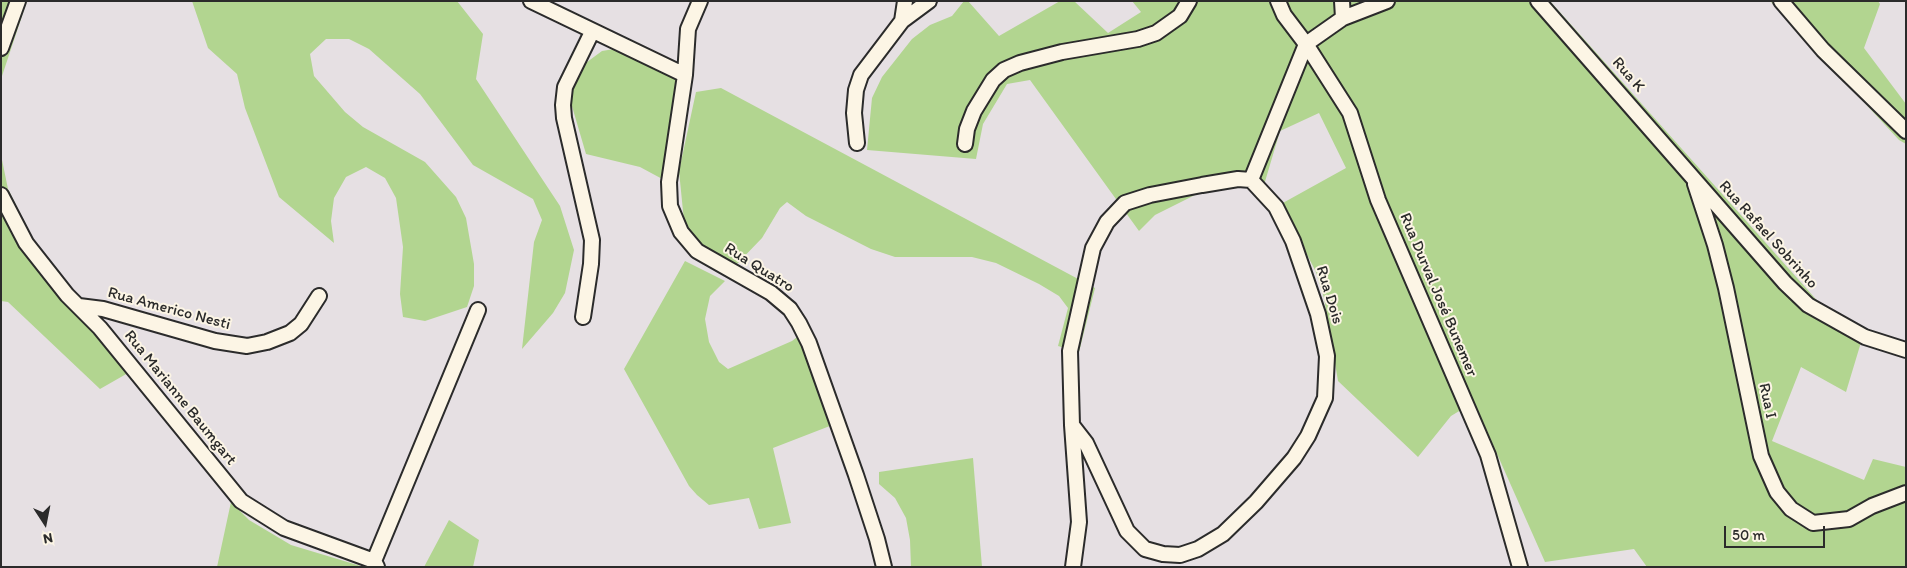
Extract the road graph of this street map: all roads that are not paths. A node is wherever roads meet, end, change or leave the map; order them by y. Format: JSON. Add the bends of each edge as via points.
{"nodes":[{"id":1,"x":18,"y":1,"type":"edge"},
{"id":2,"x":531,"y":1,"type":"edge"},
{"id":3,"x":700,"y":1,"type":"edge"},
{"id":4,"x":905,"y":1,"type":"edge"},
{"id":5,"x":929,"y":1,"type":"edge"},
{"id":6,"x":1189,"y":1,"type":"edge"},
{"id":7,"x":1278,"y":1,"type":"edge"},
{"id":8,"x":1342,"y":1,"type":"edge"},
{"id":9,"x":1388,"y":1,"type":"edge"},
{"id":10,"x":1538,"y":1,"type":"edge"},
{"id":11,"x":1781,"y":1,"type":"edge"},
{"id":12,"x":1343,"y":18,"type":"junction"},
{"id":13,"x":902,"y":21,"type":"junction"},
{"id":14,"x":592,"y":32,"type":"junction"},
{"id":15,"x":1306,"y":44,"type":"junction"},
{"id":16,"x":1,"y":48,"type":"edge"},
{"id":17,"x":685,"y":75,"type":"junction"},
{"id":18,"x":1906,"y":131,"type":"edge"},
{"id":19,"x":857,"y":144,"type":"dead end"},
{"id":20,"x":965,"y":144,"type":"dead end"},
{"id":21,"x":1691,"y":174,"type":"junction"},
{"id":22,"x":1251,"y":180,"type":"junction"},
{"id":23,"x":1,"y":195,"type":"edge"},
{"id":24,"x":319,"y":296,"type":"dead end"},
{"id":25,"x":79,"y":306,"type":"junction"},
{"id":26,"x":478,"y":310,"type":"dead end"},
{"id":27,"x":584,"y":317,"type":"dead end"},
{"id":28,"x":1906,"y":350,"type":"edge"},
{"id":29,"x":1072,"y":425,"type":"junction"},
{"id":30,"x":1906,"y":493,"type":"edge"},
{"id":31,"x":375,"y":564,"type":"edge"},
{"id":32,"x":884,"y":567,"type":"edge"},
{"id":33,"x":1073,"y":567,"type":"edge"},
{"id":34,"x":1520,"y":567,"type":"edge"}],
"edges":[{"from":1,"to":16,"type":"street"},
{"from":2,"to":14,"type":"street"},
{"from":3,"to":17,"type":"street","name":"Rua Quatro","via":[[688,29]]},
{"from":4,"to":13,"type":"street"},
{"from":5,"to":13,"type":"street"},
{"from":6,"to":20,"type":"street","via":[[1180,16],[1156,34],[1062,52],[1004,70],[992,80],[974,111]]},
{"from":7,"to":15,"type":"street","name":"Rua Durval José Bunemer","via":[[1284,15]]},
{"from":8,"to":12,"type":"street"},
{"from":9,"to":12,"type":"street"},
{"from":10,"to":21,"type":"street","name":"Rua K"},
{"from":11,"to":18,"type":"street","via":[[1823,50]]},
{"from":12,"to":15,"type":"street"},
{"from":13,"to":19,"type":"street","via":[[861,75],[854,112]]},
{"from":14,"to":17,"type":"street"},
{"from":14,"to":27,"type":"street","via":[[565,87],[563,105],[592,240]]},
{"from":15,"to":22,"type":"street"},
{"from":15,"to":34,"type":"street","name":"Rua Durval José Bunemer","via":[[1350,113],[1378,200],[1488,455]]},
{"from":17,"to":32,"type":"street","name":"Rua Quatro","via":[[669,182],[674,219],[697,251],[771,293],[790,309],[799,323],[844,440]]},
{"from":21,"to":28,"type":"street","name":"Rua Rafael Sobrinho","via":[[1808,305],[1865,336]]},
{"from":21,"to":30,"type":"street","name":"Rua I","via":[[1715,245],[1760,456],[1777,492],[1792,509],[1813,522],[1849,519]]},
{"from":22,"to":29,"type":"street","via":[[1238,179],[1150,195],[1125,203],[1107,222],[1093,248],[1070,350]]},
{"from":22,"to":29,"type":"street","name":"Rua Dois","via":[[1276,207],[1293,241],[1318,314],[1327,356],[1325,398],[1294,458],[1223,534],[1198,549],[1163,554],[1145,550],[1127,531],[1086,443]]},
{"from":23,"to":25,"type":"street","name":"Rua Marianne Baumgart","via":[[26,243]]},
{"from":24,"to":25,"type":"street","name":"Rua Americo Nesti","via":[[302,324],[290,333],[247,346],[215,342],[103,309]]},
{"from":25,"to":31,"type":"street","name":"Rua Marianne Baumgart","via":[[241,501],[284,528]]},
{"from":26,"to":31,"type":"street"},
{"from":29,"to":33,"type":"street","via":[[1079,522]]}]}
